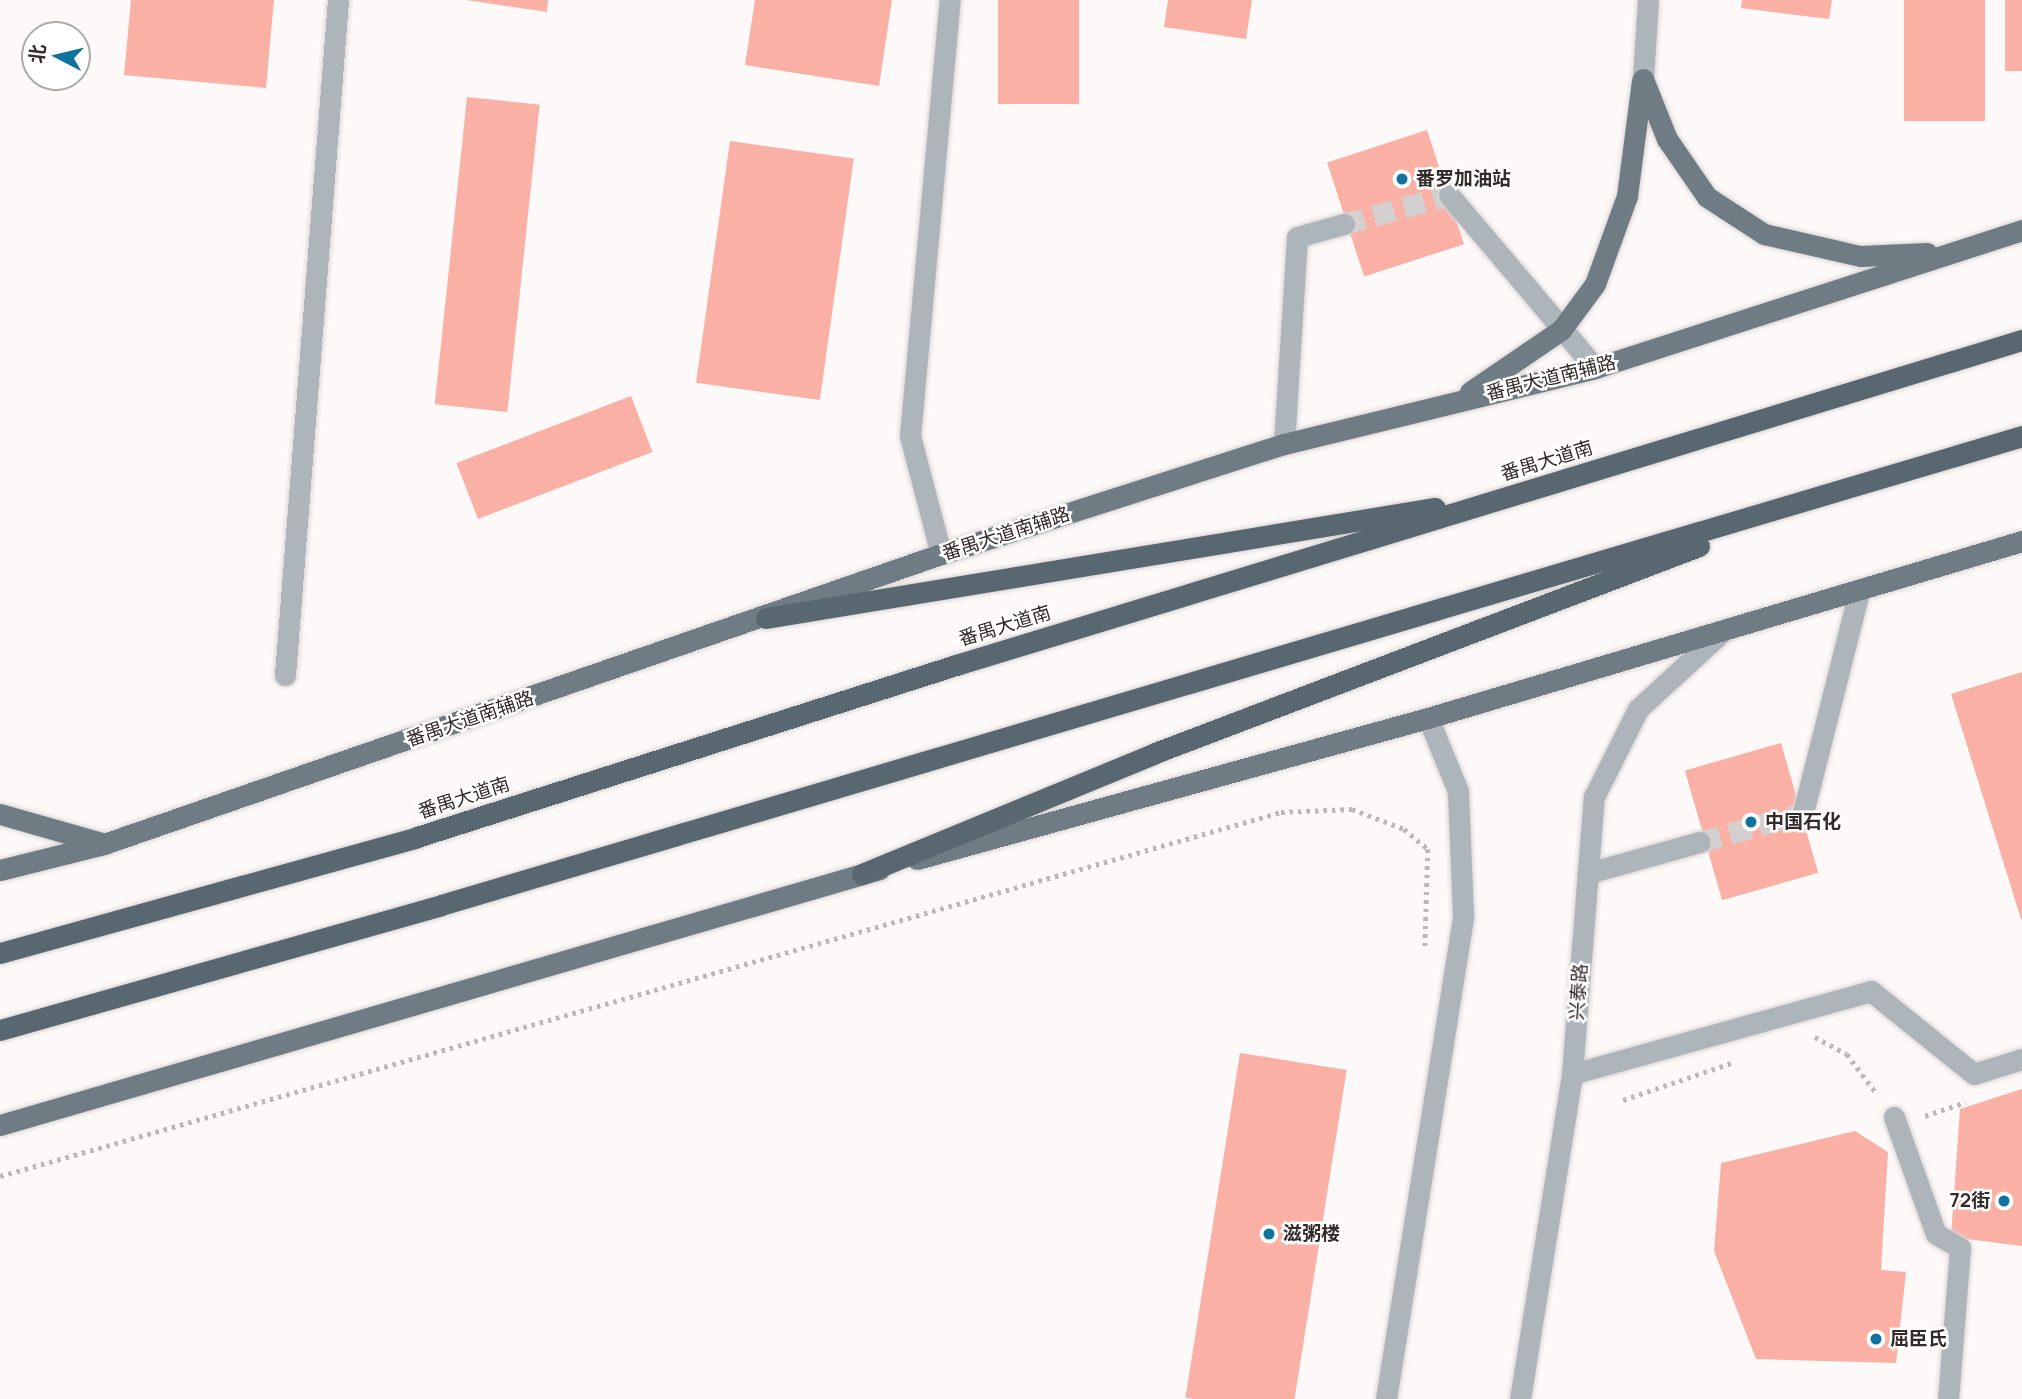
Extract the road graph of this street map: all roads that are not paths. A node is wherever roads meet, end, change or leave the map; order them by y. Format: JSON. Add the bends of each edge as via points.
{"nodes":[{"id":1,"x":338,"y":0,"type":"edge"},
{"id":2,"x":950,"y":0,"type":"edge"},
{"id":3,"x":1648,"y":0,"type":"edge"},
{"id":4,"x":1643,"y":79,"type":"junction"},
{"id":5,"x":1449,"y":195,"type":"dead end"},
{"id":6,"x":1344,"y":224,"type":"tunnel mouth"},
{"id":7,"x":2022,"y":230,"type":"edge"},
{"id":8,"x":1955,"y":252,"type":"junction"},
{"id":9,"x":1561,"y":330,"type":"junction"},
{"id":10,"x":2022,"y":340,"type":"edge"},
{"id":11,"x":1595,"y":369,"type":"junction"},
{"id":12,"x":1458,"y":401,"type":"junction"},
{"id":13,"x":2022,"y":436,"type":"edge"},
{"id":14,"x":1284,"y":444,"type":"junction"},
{"id":15,"x":1855,"y":487,"type":"junction"},
{"id":16,"x":1517,"y":494,"type":"junction"},
{"id":17,"x":2022,"y":541,"type":"edge"},
{"id":18,"x":941,"y":554,"type":"junction"},
{"id":19,"x":1859,"y":591,"type":"junction"},
{"id":20,"x":765,"y":618,"type":"junction"},
{"id":21,"x":1724,"y":630,"type":"junction"},
{"id":22,"x":285,"y":675,"type":"dead end"},
{"id":23,"x":1428,"y":718,"type":"junction"},
{"id":24,"x":1803,"y":813,"type":"dead end"},
{"id":25,"x":0,"y":814,"type":"edge"},
{"id":26,"x":1700,"y":842,"type":"tunnel mouth"},
{"id":27,"x":104,"y":844,"type":"junction"},
{"id":28,"x":0,"y":870,"type":"edge"},
{"id":29,"x":1588,"y":873,"type":"junction"},
{"id":30,"x":862,"y":874,"type":"junction"},
{"id":31,"x":0,"y":953,"type":"edge"},
{"id":32,"x":0,"y":1030,"type":"edge"},
{"id":33,"x":2022,"y":1059,"type":"edge"},
{"id":34,"x":1572,"y":1074,"type":"junction"},
{"id":35,"x":1894,"y":1117,"type":"road end"},
{"id":36,"x":4,"y":1125,"type":"edge"},
{"id":37,"x":1386,"y":1399,"type":"edge"},
{"id":38,"x":1520,"y":1399,"type":"edge"},
{"id":39,"x":1948,"y":1399,"type":"edge"}],
"edges":[{"from":1,"to":22,"type":"street"},
{"from":2,"to":18,"type":"street","via":[[909,436]]},
{"from":3,"to":4,"type":"street"},
{"from":4,"to":8,"type":"main road","via":[[1667,139],[1707,197],[1764,234],[1860,256]]},
{"from":4,"to":9,"type":"main road","via":[[1627,196],[1595,284]]},
{"from":5,"to":9,"type":"street"},
{"from":6,"to":14,"type":"street","via":[[1297,237]]},
{"from":7,"to":8,"type":"main road","name":"番禺大道南辅路"},
{"from":8,"to":11,"type":"main road","name":"番禺大道南辅路"},
{"from":9,"to":11,"type":"street"},
{"from":9,"to":12,"type":"main road"},
{"from":10,"to":16,"type":"highway","name":"番禺大道南"},
{"from":11,"to":12,"type":"main road","name":"番禺大道南辅路"},
{"from":12,"to":14,"type":"main road","name":"番禺大道南辅路"},
{"from":13,"to":15,"type":"highway"},
{"from":14,"to":18,"type":"main road","name":"番禺大道南辅路"},
{"from":15,"to":30,"type":"highway","via":[[1155,753]]},
{"from":15,"to":32,"type":"highway","via":[[441,905]]},
{"from":16,"to":20,"type":"highway"},
{"from":16,"to":31,"type":"highway","name":"番禺大道南","via":[[956,665],[417,837]]},
{"from":17,"to":19,"type":"main road"},
{"from":18,"to":20,"type":"main road","name":"番禺大道南辅路"},
{"from":19,"to":21,"type":"main road"},
{"from":19,"to":24,"type":"street"},
{"from":20,"to":27,"type":"main road","name":"番禺大道南辅路"},
{"from":21,"to":23,"type":"main road"},
{"from":21,"to":29,"type":"street","name":"兴泰路","via":[[1638,709],[1594,797]]},
{"from":23,"to":30,"type":"main road"},
{"from":23,"to":37,"type":"street","via":[[1458,791],[1463,916]]},
{"from":25,"to":27,"type":"main road"},
{"from":26,"to":29,"type":"street"},
{"from":27,"to":28,"type":"main road","name":"番禺大道南辅路"},
{"from":29,"to":34,"type":"street","name":"兴泰路"},
{"from":30,"to":36,"type":"main road"},
{"from":33,"to":34,"type":"street","via":[[1975,1074],[1871,991]]},
{"from":34,"to":38,"type":"street","name":"兴泰路"},
{"from":35,"to":39,"type":"street","via":[[1936,1234],[1960,1248]]}]}
